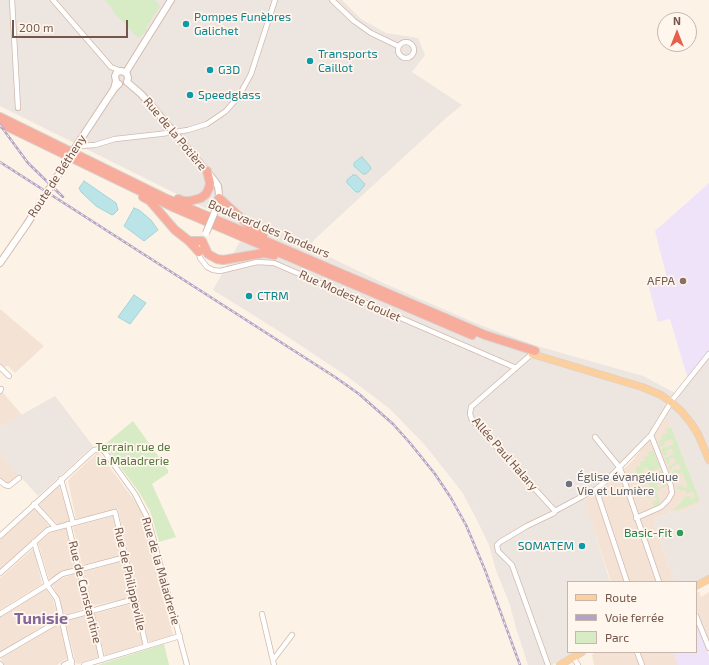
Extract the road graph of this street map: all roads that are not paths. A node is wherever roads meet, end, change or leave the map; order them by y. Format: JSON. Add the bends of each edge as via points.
{"nodes":[{"id":1,"x":12,"y":0,"type":"edge"},
{"id":2,"x":53,"y":0,"type":"edge"},
{"id":3,"x":171,"y":0,"type":"edge"},
{"id":4,"x":276,"y":0,"type":"edge"},
{"id":5,"x":332,"y":0,"type":"edge"},
{"id":6,"x":398,"y":46,"type":"dead end"},
{"id":7,"x":111,"y":67,"type":"junction"},
{"id":8,"x":123,"y":71,"type":"junction"},
{"id":9,"x":117,"y":80,"type":"junction"},
{"id":10,"x":127,"y":82,"type":"junction"},
{"id":11,"x":18,"y":108,"type":"dead end"},
{"id":12,"x":0,"y":117,"type":"edge"},
{"id":13,"x":0,"y":123,"type":"edge"},
{"id":14,"x":173,"y":132,"type":"junction"},
{"id":15,"x":75,"y":148,"type":"junction"},
{"id":16,"x":207,"y":171,"type":"junction"},
{"id":17,"x":101,"y":172,"type":"junction"},
{"id":18,"x":125,"y":178,"type":"junction"},
{"id":19,"x":219,"y":194,"type":"junction"},
{"id":20,"x":189,"y":241,"type":"junction"},
{"id":21,"x":202,"y":242,"type":"junction"},
{"id":22,"x":199,"y":252,"type":"junction"},
{"id":23,"x":315,"y":262,"type":"junction"},
{"id":24,"x":0,"y":263,"type":"edge"},
{"id":25,"x":375,"y":295,"type":"junction"},
{"id":26,"x":533,"y":353,"type":"junction"},
{"id":27,"x":709,"y":354,"type":"edge"},
{"id":28,"x":0,"y":367,"type":"edge"},
{"id":29,"x":516,"y":368,"type":"junction"},
{"id":30,"x":9,"y":376,"type":"dead end"},
{"id":31,"x":672,"y":400,"type":"junction"},
{"id":32,"x":651,"y":435,"type":"junction"},
{"id":33,"x":595,"y":437,"type":"dead end"},
{"id":34,"x":708,"y":450,"type":"edge"},
{"id":35,"x":709,"y":460,"type":"edge"},
{"id":36,"x":620,"y":468,"type":"junction"},
{"id":37,"x":19,"y":478,"type":"dead end"},
{"id":38,"x":61,"y":479,"type":"junction"},
{"id":39,"x":0,"y":481,"type":"edge"},
{"id":40,"x":596,"y":489,"type":"junction"},
{"id":41,"x":34,"y":504,"type":"junction"},
{"id":42,"x":555,"y":511,"type":"junction"},
{"id":43,"x":636,"y":518,"type":"junction"},
{"id":44,"x":70,"y":524,"type":"junction"},
{"id":45,"x":55,"y":528,"type":"junction"},
{"id":46,"x":0,"y":536,"type":"edge"},
{"id":47,"x":34,"y":542,"type":"junction"},
{"id":48,"x":126,"y":557,"type":"junction"},
{"id":49,"x":79,"y":570,"type":"junction"},
{"id":50,"x":0,"y":573,"type":"edge"},
{"id":51,"x":709,"y":579,"type":"edge"},
{"id":52,"x":627,"y":581,"type":"edge"},
{"id":53,"x":658,"y":581,"type":"edge"},
{"id":54,"x":47,"y":585,"type":"junction"},
{"id":55,"x":697,"y":585,"type":"edge"},
{"id":56,"x":135,"y":599,"type":"junction"},
{"id":57,"x":91,"y":611,"type":"junction"},
{"id":58,"x":0,"y":614,"type":"edge"},
{"id":59,"x":262,"y":614,"type":"dead end"},
{"id":60,"x":697,"y":618,"type":"edge"},
{"id":61,"x":62,"y":619,"type":"junction"},
{"id":62,"x":292,"y":635,"type":"dead end"},
{"id":63,"x":180,"y":636,"type":"junction"},
{"id":64,"x":707,"y":636,"type":"edge"},
{"id":65,"x":146,"y":646,"type":"junction"},
{"id":66,"x":709,"y":648,"type":"edge"},
{"id":67,"x":580,"y":653,"type":"edge"},
{"id":68,"x":638,"y":653,"type":"edge"},
{"id":69,"x":0,"y":655,"type":"edge"},
{"id":70,"x":573,"y":657,"type":"junction"},
{"id":71,"x":102,"y":660,"type":"junction"},
{"id":72,"x":273,"y":660,"type":"junction"},
{"id":73,"x":72,"y":663,"type":"edge"},
{"id":74,"x":64,"y":665,"type":"edge"},
{"id":75,"x":84,"y":665,"type":"edge"},
{"id":76,"x":187,"y":665,"type":"edge"},
{"id":77,"x":274,"y":665,"type":"edge"},
{"id":78,"x":548,"y":665,"type":"edge"},
{"id":79,"x":560,"y":665,"type":"edge"},
{"id":80,"x":578,"y":665,"type":"edge"},
{"id":81,"x":642,"y":665,"type":"edge"}],
"edges":[{"from":1,"to":11,"type":"street"},
{"from":2,"to":7,"type":"street"},
{"from":3,"to":8,"type":"main road"},
{"from":4,"to":14,"type":"street","via":[[251,74],[239,96],[226,111],[207,124]]},
{"from":5,"to":6,"type":"street","via":[[354,22]]},
{"from":7,"to":8,"type":"street"},
{"from":7,"to":9,"type":"street"},
{"from":8,"to":9,"type":"main road","via":[[116,73]]},
{"from":8,"to":10,"type":"main road","via":[[128,78]]},
{"from":9,"to":10,"type":"main road","via":[[123,84]]},
{"from":9,"to":15,"type":"main road","name":"Route de Bétheny","via":[[114,89]]},
{"from":10,"to":14,"type":"main road","name":"Rue de la Potière","via":[[145,98]]},
{"from":12,"to":18,"type":"highway","name":"Boulevard des Tondeurs"},
{"from":13,"to":17,"type":"highway","name":"Boulevard des Tondeurs"},
{"from":14,"to":15,"type":"street","via":[[115,139]]},
{"from":14,"to":16,"type":"main road","name":"Rue de la Potière"},
{"from":15,"to":24,"type":"main road","name":"Route de Bétheny","bridge":true},
{"from":16,"to":18,"type":"highway","via":[[210,188],[201,198],[190,202]]},
{"from":16,"to":19,"type":"main road","name":"Rue de la Potière","via":[[214,180]]},
{"from":17,"to":20,"type":"highway","via":[[150,202],[175,230]]},
{"from":17,"to":25,"type":"highway","name":"Boulevard des Tondeurs","via":[[175,208]]},
{"from":18,"to":23,"type":"highway","name":"Boulevard des Tondeurs","via":[[165,198]]},
{"from":19,"to":21,"type":"main road","bridge":true,"via":[[216,209]]},
{"from":19,"to":23,"type":"highway","via":[[254,230]]},
{"from":20,"to":21,"type":"highway"},
{"from":20,"to":22,"type":"highway"},
{"from":21,"to":22,"type":"street"},
{"from":21,"to":25,"type":"highway","via":[[208,254],[217,259],[269,254]]},
{"from":22,"to":29,"type":"street","name":"Rue Modeste Goulet","via":[[202,263],[213,270],[220,271],[257,262],[274,263]]},
{"from":23,"to":26,"type":"highway","name":"Boulevard des Tondeurs"},
{"from":25,"to":26,"type":"highway","name":"Boulevard des Tondeurs","via":[[474,336]]},
{"from":26,"to":29,"type":"street","name":"Allée Paul Halary"},
{"from":26,"to":31,"type":"main road","via":[[642,387]]},
{"from":27,"to":31,"type":"street"},
{"from":28,"to":30,"type":"street"},
{"from":29,"to":42,"type":"street","name":"Allée Paul Halary","via":[[471,407],[470,414],[472,420]]},
{"from":31,"to":32,"type":"street"},
{"from":31,"to":34,"type":"main road"},
{"from":32,"to":36,"type":"street"},
{"from":32,"to":43,"type":"street","via":[[672,493],[661,507]]},
{"from":33,"to":36,"type":"street"},
{"from":34,"to":35,"type":"main road"},
{"from":36,"to":40,"type":"street"},
{"from":36,"to":43,"type":"street"},
{"from":37,"to":39,"type":"street","via":[[9,486]]},
{"from":38,"to":41,"type":"street"},
{"from":38,"to":44,"type":"street","name":"Rue de Constantine"},
{"from":38,"to":63,"type":"street","name":"Rue de la Maladrerie","via":[[94,450],[104,451],[144,509]]},
{"from":40,"to":42,"type":"street"},
{"from":40,"to":52,"type":"street"},
{"from":41,"to":45,"type":"street"},
{"from":41,"to":46,"type":"street"},
{"from":42,"to":78,"type":"street","via":[[497,545],[498,551],[512,565]]},
{"from":43,"to":53,"type":"street"},
{"from":44,"to":45,"type":"street"},
{"from":44,"to":48,"type":"street","name":"Rue de Philippeville","via":[[115,512]]},
{"from":44,"to":49,"type":"street","name":"Rue de Constantine"},
{"from":45,"to":47,"type":"street","via":[[48,530]]},
{"from":47,"to":50,"type":"street"},
{"from":47,"to":54,"type":"street"},
{"from":48,"to":49,"type":"street"},
{"from":48,"to":56,"type":"street","name":"Rue de Philippeville"},
{"from":49,"to":54,"type":"street","via":[[62,574]]},
{"from":49,"to":57,"type":"street","name":"Rue de Constantine"},
{"from":51,"to":55,"type":"main road"},
{"from":54,"to":58,"type":"street"},
{"from":54,"to":61,"type":"street","via":[[57,599]]},
{"from":56,"to":57,"type":"street"},
{"from":56,"to":65,"type":"street","name":"Rue de Philippeville"},
{"from":57,"to":61,"type":"street"},
{"from":57,"to":71,"type":"street","name":"Rue de Constantine"},
{"from":59,"to":72,"type":"street"},
{"from":60,"to":64,"type":"street"},
{"from":61,"to":69,"type":"street"},
{"from":61,"to":73,"type":"street"},
{"from":62,"to":72,"type":"street"},
{"from":63,"to":65,"type":"street"},
{"from":63,"to":76,"type":"street","name":"Rue de la Maladrerie"},
{"from":64,"to":66,"type":"street"},
{"from":65,"to":71,"type":"street"},
{"from":67,"to":70,"type":"main road"},
{"from":68,"to":81,"type":"street"},
{"from":70,"to":79,"type":"main road"},
{"from":70,"to":80,"type":"street"},
{"from":71,"to":75,"type":"street"},
{"from":72,"to":77,"type":"street"},
{"from":73,"to":74,"type":"street"}]}
